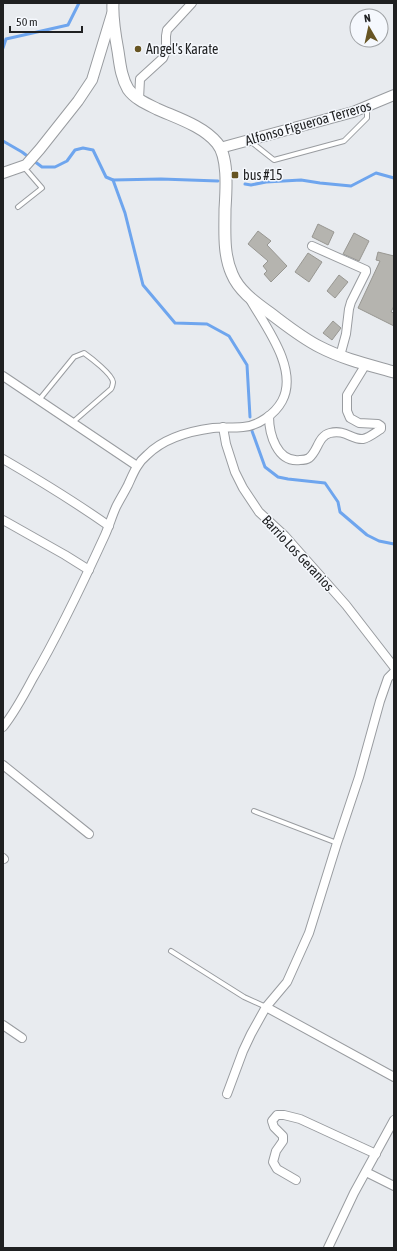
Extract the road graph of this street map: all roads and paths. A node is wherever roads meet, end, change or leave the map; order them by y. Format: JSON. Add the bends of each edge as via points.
{"nodes":[{"id":1,"x":192,"y":3,"type":"edge"},
{"id":2,"x":113,"y":9,"type":"edge"},
{"id":3,"x":394,"y":95,"type":"edge"},
{"id":4,"x":139,"y":99,"type":"junction"},
{"id":5,"x":367,"y":107,"type":"junction"},
{"id":6,"x":250,"y":140,"type":"junction"},
{"id":7,"x":220,"y":148,"type":"junction"},
{"id":8,"x":24,"y":165,"type":"junction"},
{"id":9,"x":3,"y":172,"type":"edge"},
{"id":10,"x":18,"y":207,"type":"dead end"},
{"id":11,"x":312,"y":246,"type":"dead end"},
{"id":12,"x":250,"y":298,"type":"junction"},
{"id":13,"x":340,"y":356,"type":"junction"},
{"id":14,"x":366,"y":364,"type":"junction"},
{"id":15,"x":394,"y":372,"type":"edge"},
{"id":16,"x":3,"y":376,"type":"edge"},
{"id":17,"x":39,"y":400,"type":"junction"},
{"id":18,"x":269,"y":416,"type":"junction"},
{"id":19,"x":72,"y":423,"type":"junction"},
{"id":20,"x":223,"y":427,"type":"junction"},
{"id":21,"x":3,"y":459,"type":"edge"},
{"id":22,"x":137,"y":466,"type":"junction"},
{"id":23,"x":3,"y":520,"type":"edge"},
{"id":24,"x":109,"y":526,"type":"junction"},
{"id":25,"x":89,"y":570,"type":"junction"},
{"id":26,"x":394,"y":667,"type":"edge"},
{"id":27,"x":394,"y":672,"type":"edge"},
{"id":28,"x":3,"y":727,"type":"edge"},
{"id":29,"x":3,"y":765,"type":"edge"},
{"id":30,"x":254,"y":811,"type":"dead end"},
{"id":31,"x":89,"y":834,"type":"dead end"},
{"id":32,"x":337,"y":843,"type":"junction"},
{"id":33,"x":171,"y":951,"type":"dead end"},
{"id":34,"x":266,"y":1007,"type":"junction"},
{"id":35,"x":3,"y":1025,"type":"edge"},
{"id":36,"x":22,"y":1038,"type":"dead end"},
{"id":37,"x":394,"y":1077,"type":"edge"},
{"id":38,"x":227,"y":1094,"type":"dead end"},
{"id":39,"x":394,"y":1120,"type":"edge"},
{"id":40,"x":376,"y":1154,"type":"junction"},
{"id":41,"x":366,"y":1172,"type":"junction"},
{"id":42,"x":296,"y":1180,"type":"dead end"},
{"id":43,"x":394,"y":1186,"type":"edge"},
{"id":44,"x":328,"y":1248,"type":"edge"}],
"edges":[{"from":1,"to":4,"type":"street","via":[[167,30],[166,51],[140,79]]},
{"from":2,"to":4,"type":"main road","via":[[120,66],[128,89]]},
{"from":2,"to":8,"type":"street","via":[[92,80],[40,149]]},
{"from":3,"to":5,"type":"street","name":"Alfonso Figueroa Terreros"},
{"from":4,"to":7,"type":"main road","via":[[207,134]]},
{"from":5,"to":6,"type":"street","name":"Alfonso Figueroa Terreros"},
{"from":5,"to":6,"type":"lane","via":[[367,118],[344,141],[274,160]]},
{"from":6,"to":7,"type":"street","name":"Alfonso Figueroa Terreros"},
{"from":7,"to":12,"type":"main road","via":[[225,167],[224,238],[228,260],[236,282]]},
{"from":8,"to":9,"type":"street"},
{"from":8,"to":10,"type":"lane","via":[[42,188]]},
{"from":11,"to":13,"type":"street","via":[[366,270],[351,302]]},
{"from":12,"to":13,"type":"main road","via":[[307,340]]},
{"from":12,"to":18,"type":"street","via":[[279,349],[285,368],[286,391]]},
{"from":13,"to":14,"type":"main road"},
{"from":14,"to":15,"type":"main road"},
{"from":14,"to":18,"type":"street","via":[[347,395],[348,411],[350,418],[359,423],[381,426],[374,434],[364,439],[344,433],[326,434],[313,454],[307,459],[294,461],[281,455],[274,443],[269,427]]},
{"from":16,"to":17,"type":"street"},
{"from":17,"to":19,"type":"street"},
{"from":17,"to":19,"type":"lane","via":[[74,357],[84,353],[90,357],[111,377],[113,383],[111,389]]},
{"from":18,"to":20,"type":"street","via":[[244,427]]},
{"from":19,"to":22,"type":"street"},
{"from":20,"to":22,"type":"street","via":[[168,440],[146,455]]},
{"from":20,"to":26,"type":"street","name":"Barrio Los Geranios","via":[[234,472],[259,512],[286,536],[346,605]]},
{"from":21,"to":24,"type":"street"},
{"from":22,"to":24,"type":"street"},
{"from":23,"to":25,"type":"street"},
{"from":24,"to":25,"type":"street"},
{"from":25,"to":28,"type":"street","via":[[51,648]]},
{"from":27,"to":32,"type":"street","via":[[388,678],[380,701]]},
{"from":29,"to":31,"type":"street"},
{"from":30,"to":32,"type":"lane"},
{"from":32,"to":34,"type":"street","via":[[309,933],[287,982]]},
{"from":33,"to":34,"type":"lane","via":[[244,997]]},
{"from":34,"to":37,"type":"street"},
{"from":34,"to":38,"type":"street","via":[[243,1051]]},
{"from":35,"to":36,"type":"street"},
{"from":39,"to":40,"type":"street"},
{"from":40,"to":41,"type":"street"},
{"from":40,"to":42,"type":"street","via":[[300,1119],[277,1115],[272,1121],[283,1136],[283,1141],[276,1151],[273,1162],[276,1169]]},
{"from":41,"to":43,"type":"street"},
{"from":41,"to":44,"type":"street"}]}
